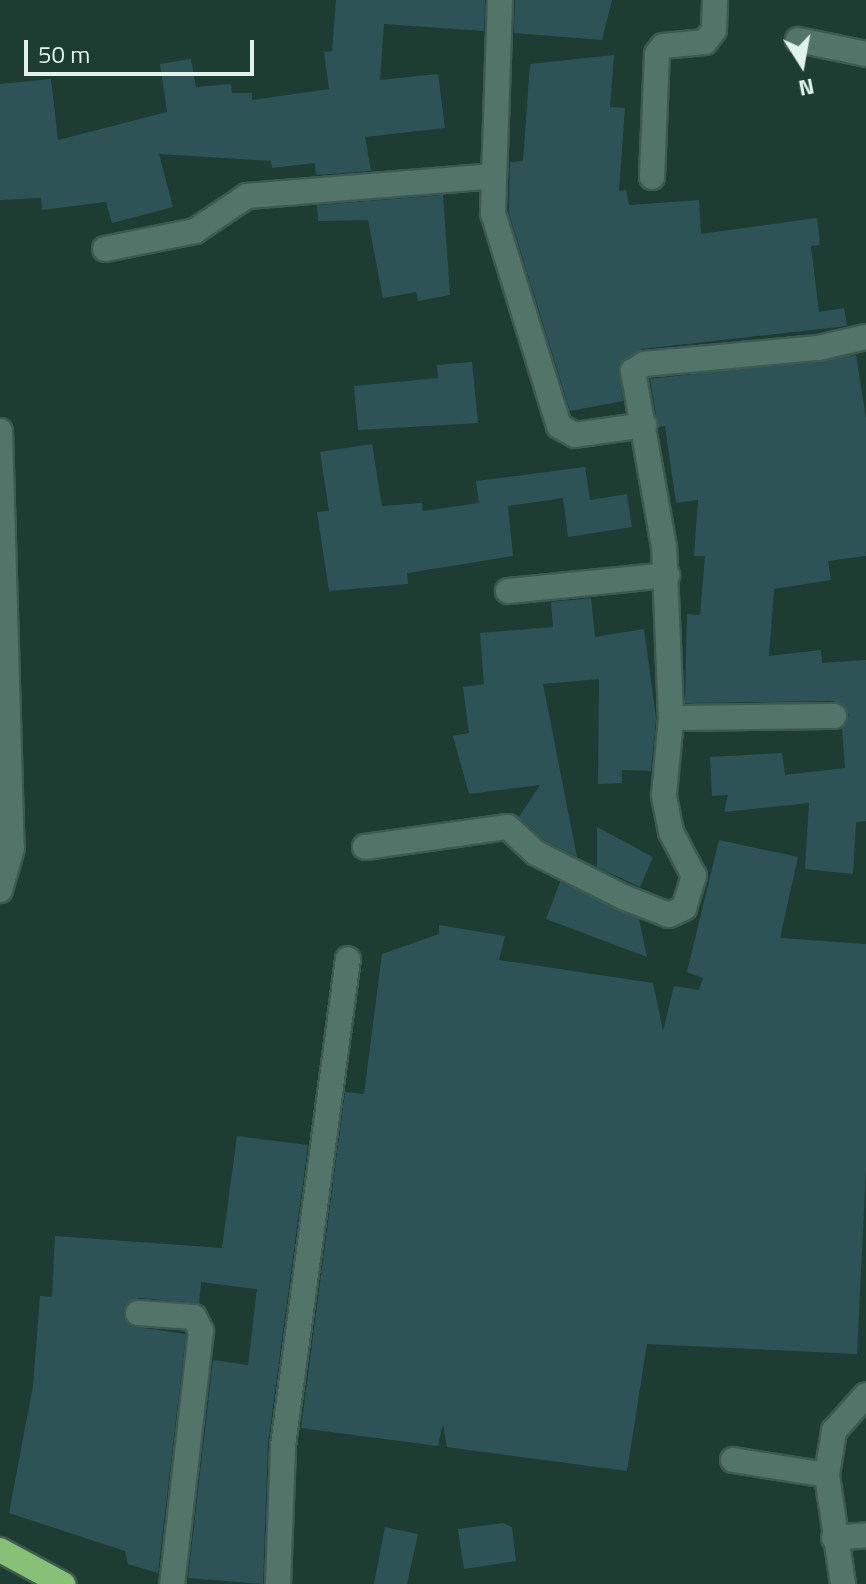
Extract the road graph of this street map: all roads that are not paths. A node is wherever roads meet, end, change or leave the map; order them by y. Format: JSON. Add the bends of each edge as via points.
{"nodes":[{"id":1,"x":500,"y":0,"type":"edge"},
{"id":2,"x":715,"y":0,"type":"edge"},
{"id":3,"x":798,"y":40,"type":"dead end"},
{"id":4,"x":866,"y":54,"type":"edge"},
{"id":5,"x":493,"y":176,"type":"junction"},
{"id":6,"x":652,"y":177,"type":"dead end"},
{"id":7,"x":105,"y":249,"type":"dead end"},
{"id":8,"x":866,"y":337,"type":"edge"},
{"id":9,"x":644,"y":425,"type":"junction"},
{"id":10,"x":0,"y":431,"type":"edge"},
{"id":11,"x":667,"y":575,"type":"junction"},
{"id":12,"x":508,"y":591,"type":"dead end"},
{"id":13,"x":834,"y":716,"type":"dead end"},
{"id":14,"x":671,"y":718,"type":"junction"},
{"id":15,"x":365,"y":847,"type":"dead end"},
{"id":16,"x":0,"y":890,"type":"edge"},
{"id":17,"x":348,"y":959,"type":"dead end"},
{"id":18,"x":138,"y":1313,"type":"dead end"},
{"id":19,"x":866,"y":1395,"type":"edge"},
{"id":20,"x":733,"y":1460,"type":"dead end"},
{"id":21,"x":827,"y":1475,"type":"junction"},
{"id":22,"x":866,"y":1535,"type":"edge"},
{"id":23,"x":834,"y":1538,"type":"junction"},
{"id":24,"x":0,"y":1550,"type":"edge"},
{"id":25,"x":63,"y":1584,"type":"edge"},
{"id":26,"x":172,"y":1584,"type":"edge"},
{"id":27,"x":278,"y":1584,"type":"edge"},
{"id":28,"x":843,"y":1584,"type":"edge"}],
"edges":[{"from":1,"to":5,"type":"street"},
{"from":2,"to":6,"type":"street","via":[[714,30],[705,42],[663,46],[657,54]]},
{"from":3,"to":4,"type":"street"},
{"from":5,"to":7,"type":"street","via":[[247,196],[195,231]]},
{"from":5,"to":9,"type":"street","via":[[493,213],[559,426],[575,435]]},
{"from":8,"to":9,"type":"street","via":[[818,348],[644,364],[633,371]]},
{"from":9,"to":11,"type":"street"},
{"from":10,"to":16,"type":"street","via":[[12,848]]},
{"from":11,"to":12,"type":"street"},
{"from":11,"to":14,"type":"street"},
{"from":13,"to":14,"type":"street"},
{"from":14,"to":15,"type":"street","via":[[664,795],[671,832],[694,876],[684,908],[675,913],[564,870],[508,827]]},
{"from":17,"to":27,"type":"street","via":[[283,1446]]},
{"from":18,"to":26,"type":"street","via":[[194,1317],[201,1331]]},
{"from":19,"to":21,"type":"street","via":[[834,1431]]},
{"from":20,"to":21,"type":"street"},
{"from":21,"to":23,"type":"street"},
{"from":22,"to":23,"type":"street"},
{"from":23,"to":28,"type":"street"},
{"from":24,"to":25,"type":"highway"}]}
